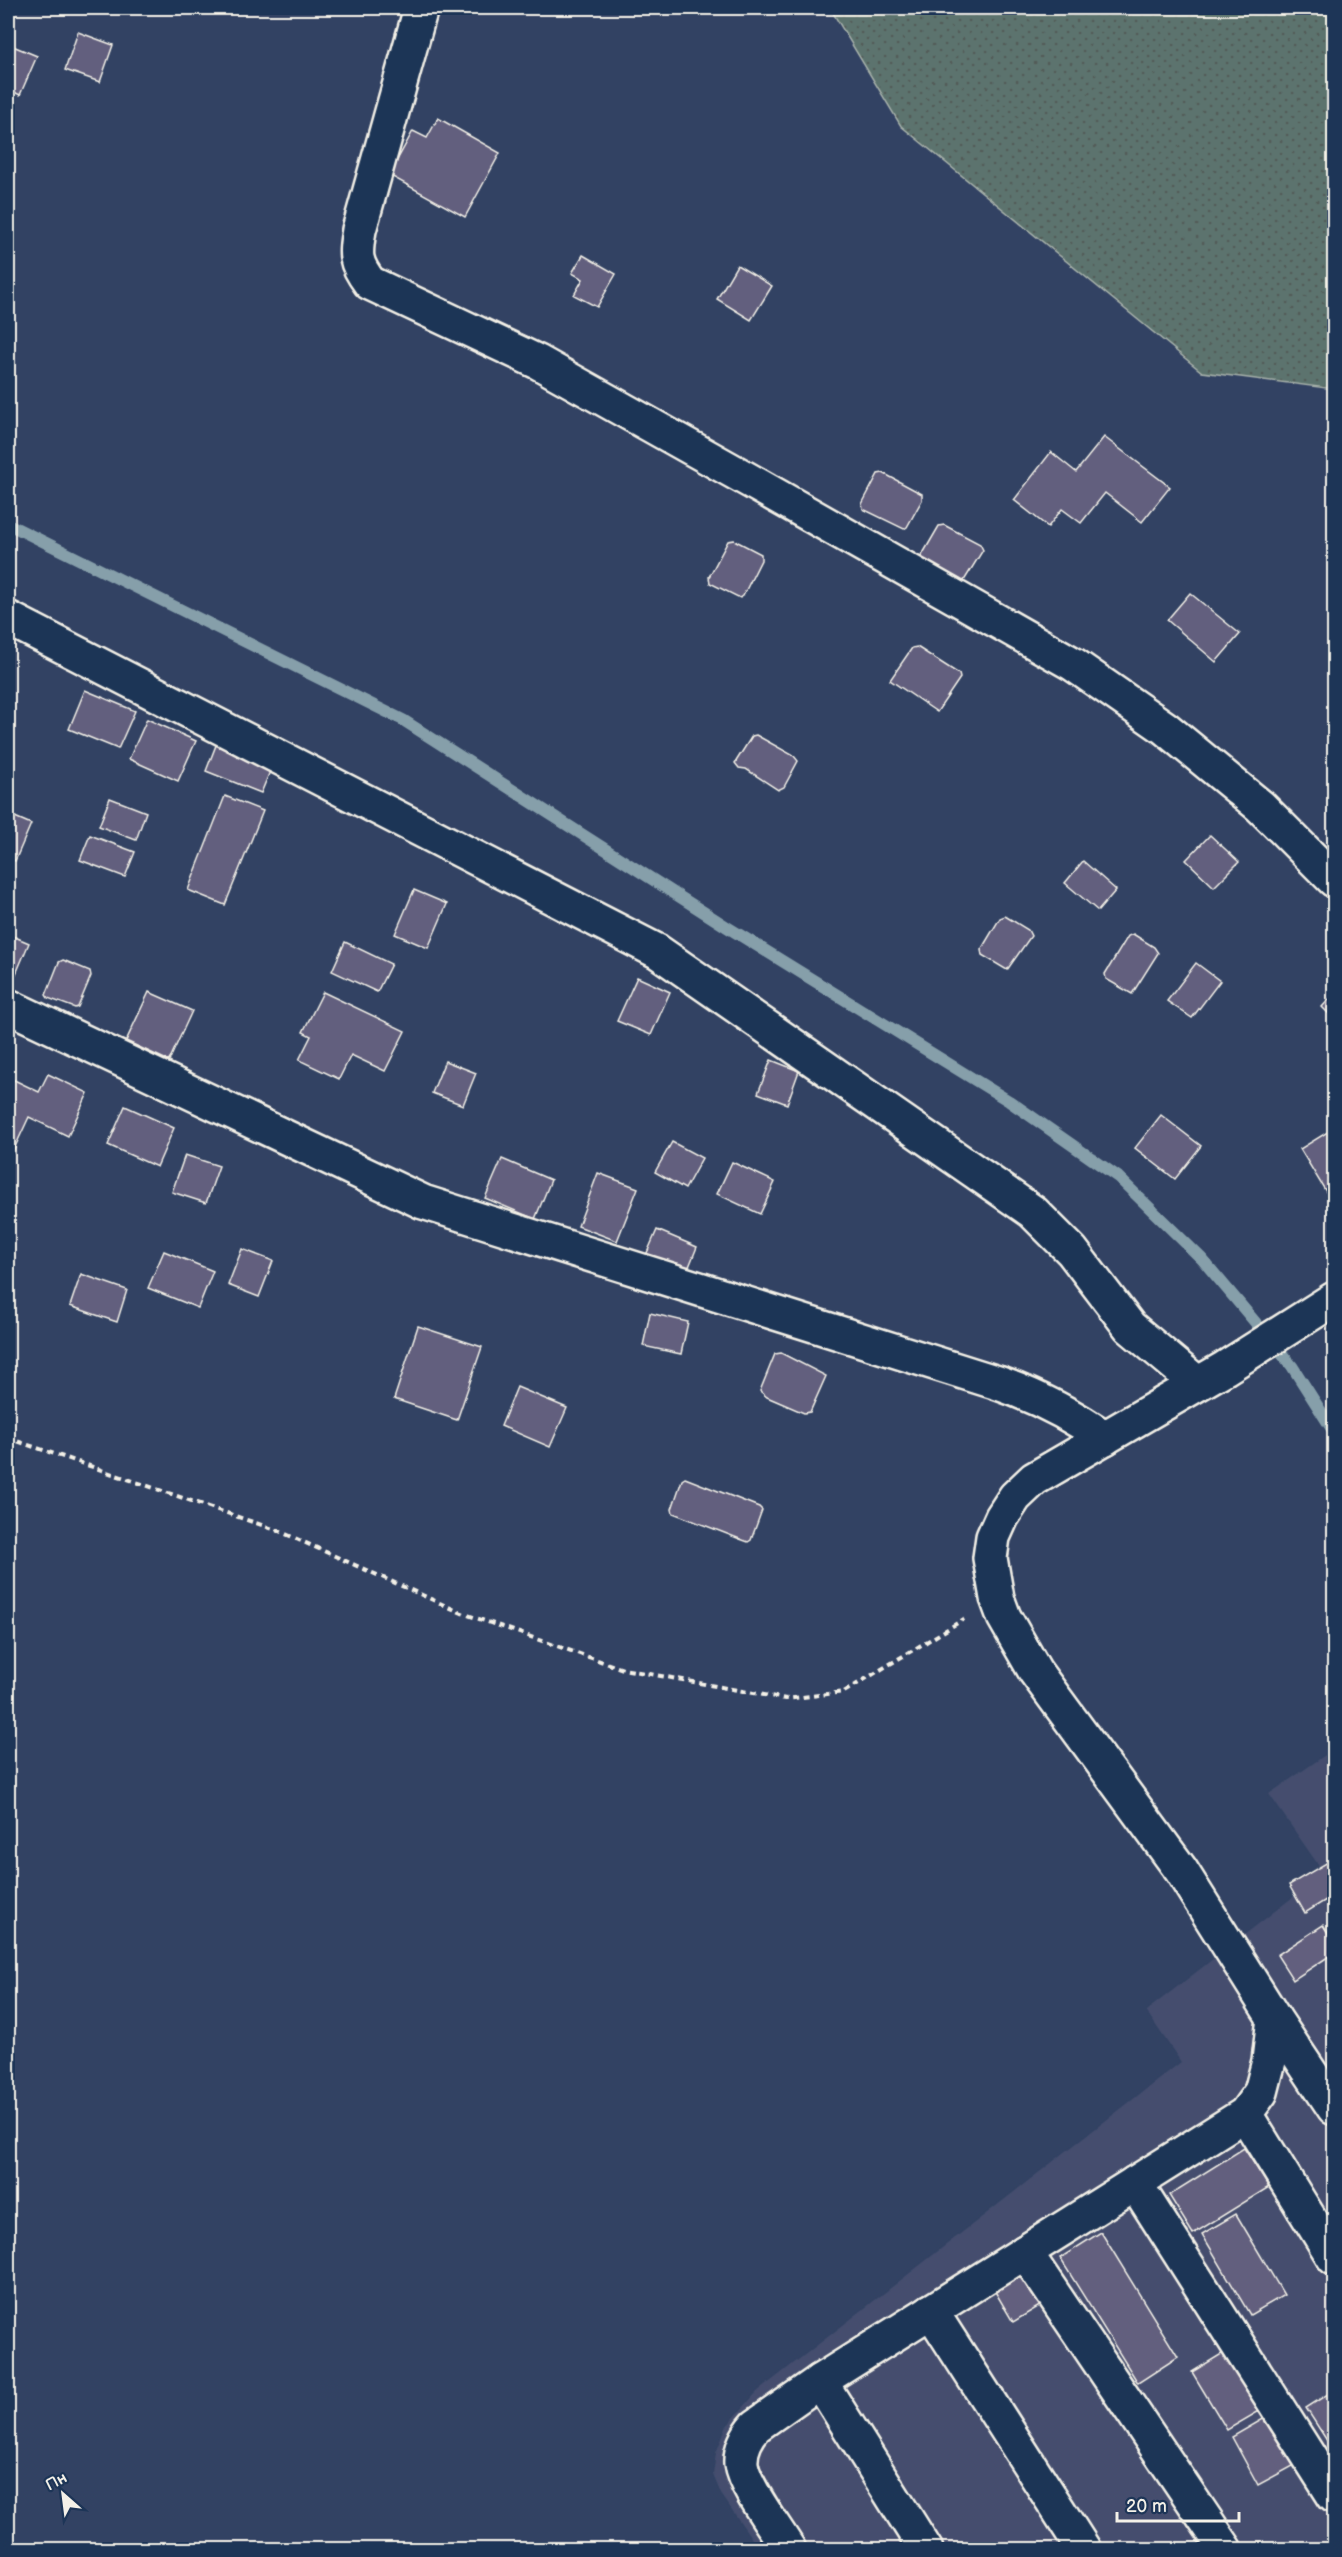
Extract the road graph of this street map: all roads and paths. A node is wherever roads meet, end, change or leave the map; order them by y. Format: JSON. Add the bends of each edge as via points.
{"nodes":[{"id":1,"x":421,"y":8,"type":"edge"},
{"id":2,"x":8,"y":618,"type":"edge"},
{"id":3,"x":1335,"y":880,"type":"edge"},
{"id":4,"x":8,"y":1006,"type":"edge"},
{"id":5,"x":1323,"y":1306,"type":"edge"},
{"id":6,"x":1211,"y":1375,"type":"junction"},
{"id":7,"x":8,"y":1438,"type":"edge"},
{"id":8,"x":1105,"y":1438,"type":"junction"},
{"id":9,"x":997,"y":1598,"type":"junction"},
{"id":10,"x":1274,"y":2018,"type":"junction"},
{"id":11,"x":1335,"y":2108,"type":"edge"},
{"id":12,"x":1245,"y":2114,"type":"junction"},
{"id":13,"x":1135,"y":2183,"type":"junction"},
{"id":14,"x":1025,"y":2252,"type":"junction"},
{"id":15,"x":1335,"y":2258,"type":"edge"},
{"id":16,"x":931,"y":2311,"type":"junction"},
{"id":17,"x":820,"y":2381,"type":"junction"},
{"id":18,"x":1335,"y":2496,"type":"edge"},
{"id":19,"x":789,"y":2550,"type":"edge"},
{"id":20,"x":926,"y":2550,"type":"edge"},
{"id":21,"x":1084,"y":2550,"type":"edge"},
{"id":22,"x":1226,"y":2550,"type":"edge"}],
"edges":[{"from":1,"to":3,"type":"street","via":[[358,230],[355,255],[370,283],[537,362],[1073,664],[1165,728],[1243,792]]},
{"from":2,"to":6,"type":"street","via":[[657,951],[1033,1212],[1072,1251],[1130,1327]]},
{"from":4,"to":8,"type":"street","via":[[423,1202],[998,1383],[1041,1398]]},
{"from":5,"to":6,"type":"street"},
{"from":6,"to":8,"type":"street"},
{"from":7,"to":9,"type":"path","via":[[279,1531],[462,1613],[612,1665],[786,1699],[844,1692]]},
{"from":8,"to":9,"type":"street","via":[[1034,1479],[1015,1497],[993,1538],[990,1558]]},
{"from":9,"to":10,"type":"street","via":[[1035,1671],[1181,1870]]},
{"from":10,"to":11,"type":"street"},
{"from":10,"to":12,"type":"street","via":[[1261,2092]]},
{"from":12,"to":13,"type":"street"},
{"from":12,"to":15,"type":"street"},
{"from":13,"to":14,"type":"street"},
{"from":13,"to":18,"type":"street"},
{"from":14,"to":16,"type":"street"},
{"from":14,"to":22,"type":"street"},
{"from":16,"to":17,"type":"street"},
{"from":16,"to":21,"type":"street"},
{"from":17,"to":19,"type":"street","via":[[756,2426],[744,2446],[741,2463],[747,2481]]},
{"from":17,"to":20,"type":"street"}]}
